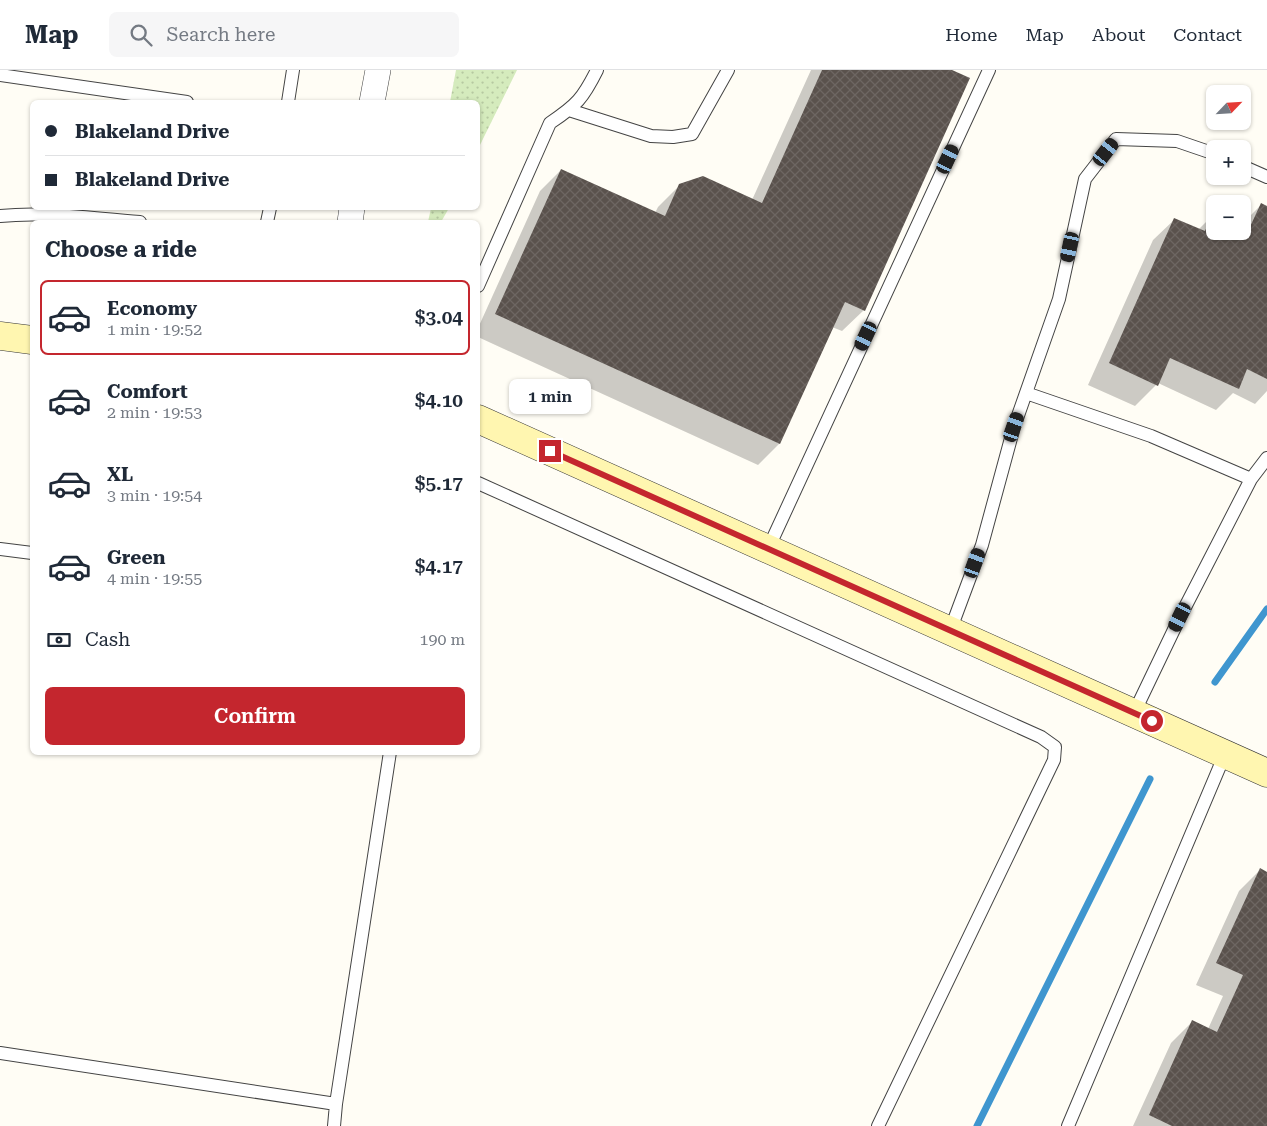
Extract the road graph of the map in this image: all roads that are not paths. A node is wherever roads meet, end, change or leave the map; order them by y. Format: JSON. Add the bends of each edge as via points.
{"nodes":[{"id":1,"x":293,"y":70,"type":"edge"},
{"id":2,"x":378,"y":70,"type":"edge"},
{"id":3,"x":597,"y":70,"type":"edge"},
{"id":4,"x":728,"y":70,"type":"edge"},
{"id":5,"x":988,"y":70,"type":"edge"},
{"id":6,"x":0,"y":75,"type":"edge"},
{"id":7,"x":173,"y":100,"type":"edge"},
{"id":8,"x":288,"y":100,"type":"edge"},
{"id":9,"x":372,"y":100,"type":"edge"},
{"id":10,"x":569,"y":110,"type":"junction"},
{"id":11,"x":1206,"y":151,"type":"edge"},
{"id":12,"x":1251,"y":170,"type":"edge"},
{"id":13,"x":1267,"y":177,"type":"edge"},
{"id":14,"x":0,"y":216,"type":"edge"},
{"id":15,"x":113,"y":220,"type":"edge"},
{"id":16,"x":480,"y":281,"type":"edge"},
{"id":17,"x":0,"y":336,"type":"edge"},
{"id":18,"x":30,"y":340,"type":"edge"},
{"id":19,"x":1026,"y":393,"type":"junction"},
{"id":20,"x":480,"y":420,"type":"edge"},
{"id":21,"x":1267,"y":458,"type":"edge"},
{"id":22,"x":1251,"y":479,"type":"junction"},
{"id":23,"x":480,"y":484,"type":"edge"},
{"id":24,"x":0,"y":549,"type":"edge"},
{"id":25,"x":768,"y":549,"type":"junction"},
{"id":26,"x":30,"y":553,"type":"edge"},
{"id":27,"x":950,"y":630,"type":"junction"},
{"id":28,"x":1134,"y":713,"type":"junction"},
{"id":29,"x":1225,"y":754,"type":"junction"},
{"id":30,"x":390,"y":755,"type":"edge"},
{"id":31,"x":1267,"y":772,"type":"edge"},
{"id":32,"x":0,"y":1054,"type":"edge"},
{"id":33,"x":336,"y":1104,"type":"junction"},
{"id":34,"x":334,"y":1126,"type":"edge"},
{"id":35,"x":878,"y":1126,"type":"edge"},
{"id":36,"x":1068,"y":1126,"type":"edge"}],
"edges":[{"from":1,"to":8,"type":"lane"},
{"from":2,"to":9,"type":"street"},
{"from":3,"to":10,"type":"lane","via":[[585,94]]},
{"from":4,"to":10,"type":"lane","via":[[692,134],[651,136]]},
{"from":5,"to":25,"type":"lane"},
{"from":6,"to":7,"type":"lane"},
{"from":10,"to":16,"type":"lane","via":[[550,123]]},
{"from":11,"to":19,"type":"lane","via":[[1177,141],[1116,139],[1085,179],[1059,299]]},
{"from":12,"to":13,"type":"lane"},
{"from":14,"to":15,"type":"lane","via":[[17,214]]},
{"from":17,"to":18,"type":"street"},
{"from":19,"to":22,"type":"lane","via":[[1150,436]]},
{"from":19,"to":27,"type":"lane","via":[[982,545]]},
{"from":20,"to":25,"type":"street"},
{"from":21,"to":22,"type":"lane"},
{"from":22,"to":28,"type":"lane"},
{"from":23,"to":35,"type":"lane","via":[[1032,733],[1055,747],[1054,760]]},
{"from":24,"to":26,"type":"lane"},
{"from":25,"to":27,"type":"street"},
{"from":27,"to":28,"type":"street"},
{"from":28,"to":29,"type":"street"},
{"from":29,"to":31,"type":"street"},
{"from":29,"to":36,"type":"lane"},
{"from":30,"to":33,"type":"lane"},
{"from":32,"to":33,"type":"lane"},
{"from":33,"to":34,"type":"lane"}]}
